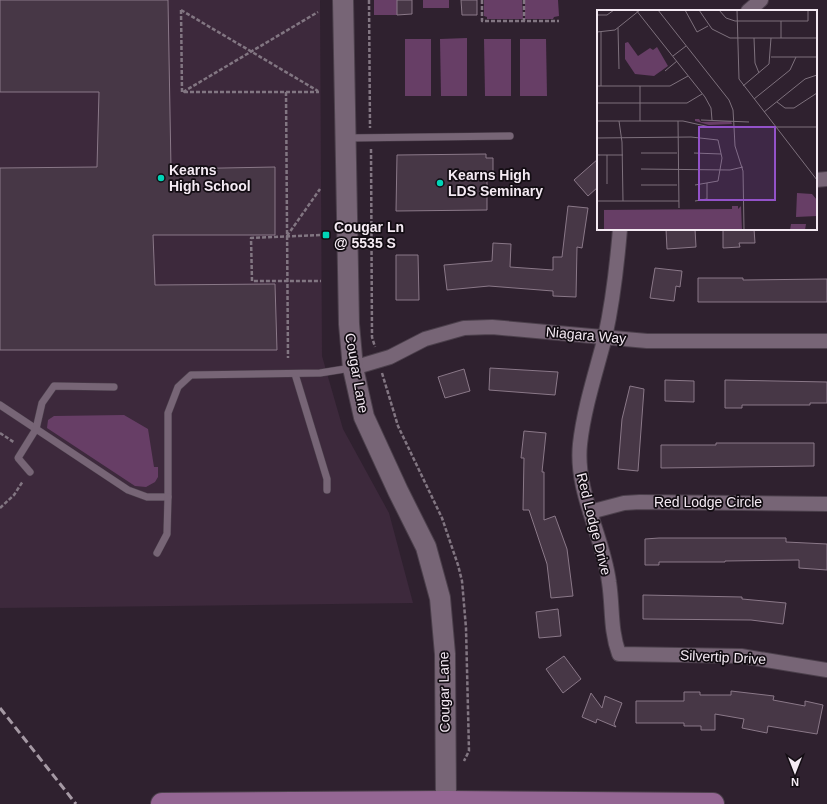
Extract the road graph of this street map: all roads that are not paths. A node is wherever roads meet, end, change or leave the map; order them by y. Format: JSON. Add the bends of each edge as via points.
{"nodes":[{"id":1,"x":343,"y":0,"type":"edge"},
{"id":2,"x":761,"y":0,"type":"edge"},
{"id":3,"x":749,"y":10,"type":"edge"},
{"id":4,"x":510,"y":136,"type":"dead end"},
{"id":5,"x":345,"y":138,"type":"junction"},
{"id":6,"x":827,"y":179,"type":"edge"},
{"id":7,"x":817,"y":180,"type":"edge"},
{"id":8,"x":620,"y":230,"type":"edge"},
{"id":9,"x":604,"y":337,"type":"junction"},
{"id":10,"x":827,"y":341,"type":"edge"},
{"id":11,"x":353,"y":368,"type":"junction"},
{"id":12,"x":295,"y":374,"type":"junction"},
{"id":13,"x":114,"y":387,"type":"dead end"},
{"id":14,"x":0,"y":405,"type":"edge"},
{"id":15,"x":36,"y":429,"type":"junction"},
{"id":16,"x":30,"y":472,"type":"road end"},
{"id":17,"x":327,"y":490,"type":"dead end"},
{"id":18,"x":168,"y":497,"type":"junction"},
{"id":19,"x":827,"y":504,"type":"edge"},
{"id":20,"x":590,"y":512,"type":"junction"},
{"id":21,"x":157,"y":553,"type":"dead end"},
{"id":22,"x":618,"y":654,"type":"joint"},
{"id":23,"x":827,"y":670,"type":"edge"},
{"id":24,"x":446,"y":803,"type":"edge"},
{"id":25,"x":162,"y":804,"type":"edge"},
{"id":26,"x":713,"y":804,"type":"edge"}],
"edges":[{"from":1,"to":5,"type":"main road","name":"Cougar Lane"},
{"from":2,"to":3,"type":"street"},
{"from":4,"to":5,"type":"lane"},
{"from":5,"to":11,"type":"main road","name":"Cougar Lane","via":[[349,324]]},
{"from":6,"to":7,"type":"street"},
{"from":8,"to":9,"type":"street","name":"Red Lodge Drive","via":[[613,294]]},
{"from":9,"to":10,"type":"street","name":"Niagara Way","via":[[661,341]]},
{"from":9,"to":11,"type":"street","name":"Niagara Way","via":[[492,327],[464,328],[425,339],[390,357]]},
{"from":9,"to":20,"type":"street","name":"Red Lodge Drive","via":[[580,442],[581,478]]},
{"from":11,"to":12,"type":"lane"},
{"from":11,"to":24,"type":"main road","name":"Cougar Lane","via":[[364,417],[426,547],[440,598],[445,654]]},
{"from":12,"to":17,"type":"lane","via":[[327,479]]},
{"from":12,"to":18,"type":"lane","via":[[191,375],[178,387],[168,413]]},
{"from":13,"to":15,"type":"lane","via":[[54,386],[42,403]]},
{"from":14,"to":15,"type":"lane"},
{"from":15,"to":16,"type":"lane","via":[[18,458]]},
{"from":15,"to":18,"type":"lane","via":[[128,490],[147,497]]},
{"from":18,"to":21,"type":"lane","via":[[167,534]]},
{"from":19,"to":20,"type":"street","name":"Red Lodge Circle","via":[[640,502],[624,503]]},
{"from":20,"to":22,"type":"street","name":"Red Lodge Drive","via":[[604,554],[613,638]]},
{"from":22,"to":23,"type":"street","name":"Silvertip Drive","via":[[741,656]]},
{"from":24,"to":25,"type":"main road"},
{"from":24,"to":26,"type":"main road"}]}
